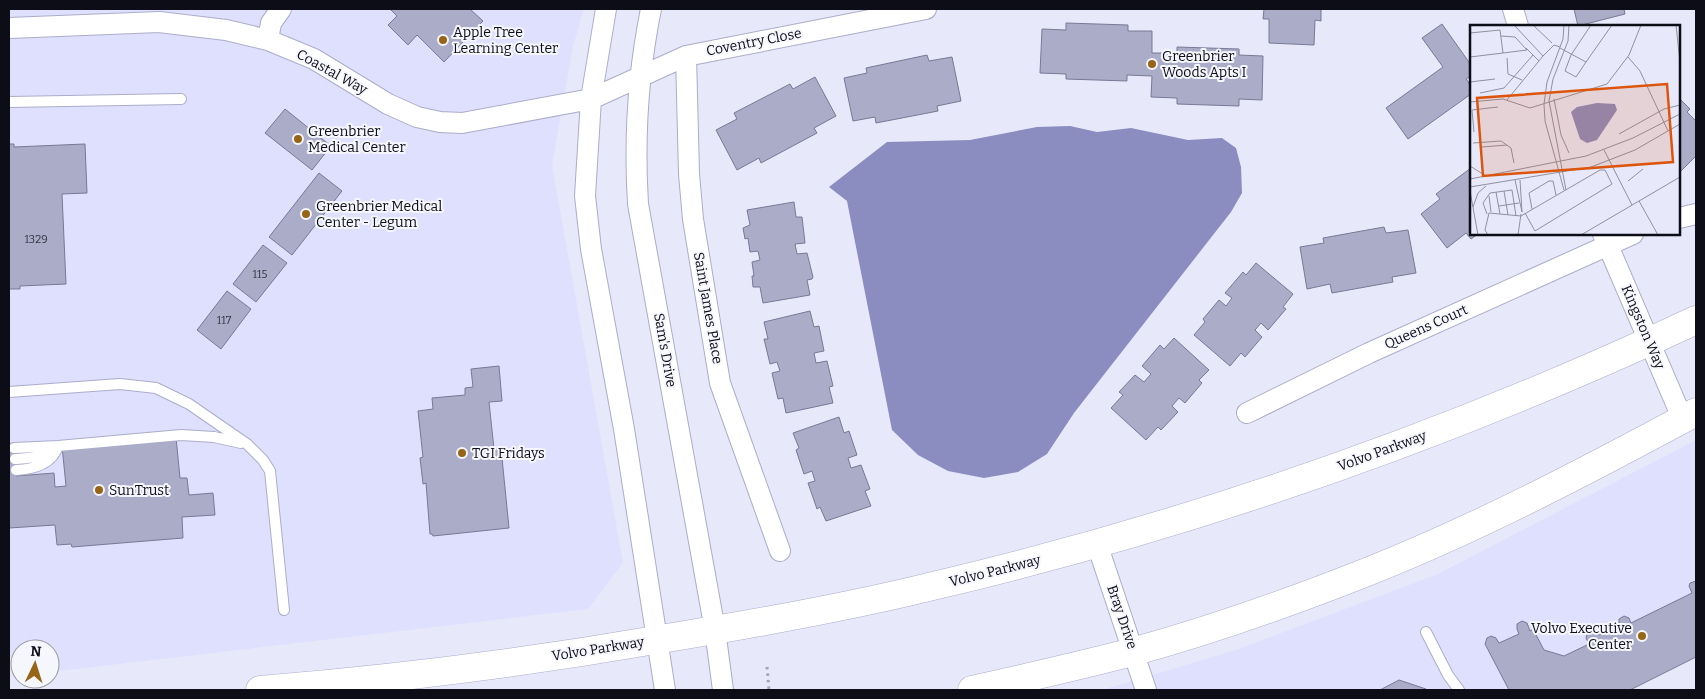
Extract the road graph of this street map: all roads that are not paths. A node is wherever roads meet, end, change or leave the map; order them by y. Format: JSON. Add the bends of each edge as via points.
{"nodes":[{"id":1,"x":281,"y":9,"type":"edge"},
{"id":2,"x":606,"y":9,"type":"edge"},
{"id":3,"x":651,"y":9,"type":"edge"},
{"id":4,"x":926,"y":9,"type":"edge"},
{"id":5,"x":1513,"y":9,"type":"edge"},
{"id":6,"x":1518,"y":25,"type":"edge"},
{"id":7,"x":9,"y":28,"type":"edge"},
{"id":8,"x":268,"y":40,"type":"junction"},
{"id":9,"x":686,"y":56,"type":"junction"},
{"id":10,"x":641,"y":76,"type":"junction"},
{"id":11,"x":181,"y":99,"type":"dead end"},
{"id":12,"x":590,"y":99,"type":"junction"},
{"id":13,"x":9,"y":102,"type":"edge"},
{"id":14,"x":1696,"y":214,"type":"edge"},
{"id":15,"x":1680,"y":218,"type":"edge"},
{"id":16,"x":1627,"y":235,"type":"edge"},
{"id":17,"x":1605,"y":239,"type":"edge"},
{"id":18,"x":1696,"y":320,"type":"edge"},
{"id":19,"x":1650,"y":342,"type":"junction"},
{"id":20,"x":9,"y":392,"type":"edge"},
{"id":21,"x":1247,"y":413,"type":"dead end"},
{"id":22,"x":1690,"y":416,"type":"edge"},
{"id":23,"x":247,"y":444,"type":"junction"},
{"id":24,"x":58,"y":446,"type":"junction"},
{"id":25,"x":14,"y":448,"type":"dead end"},
{"id":26,"x":15,"y":459,"type":"dead end"},
{"id":27,"x":16,"y":470,"type":"dead end"},
{"id":28,"x":1097,"y":544,"type":"junction"},
{"id":29,"x":780,"y":550,"type":"dead end"},
{"id":30,"x":284,"y":610,"type":"dead end"},
{"id":31,"x":715,"y":630,"type":"junction"},
{"id":32,"x":1426,"y":632,"type":"dead end"},
{"id":33,"x":657,"y":640,"type":"junction"},
{"id":34,"x":1133,"y":651,"type":"junction"},
{"id":35,"x":1448,"y":675,"type":"junction"},
{"id":36,"x":260,"y":690,"type":"edge"},
{"id":37,"x":665,"y":690,"type":"edge"},
{"id":38,"x":723,"y":690,"type":"edge"},
{"id":39,"x":972,"y":690,"type":"edge"},
{"id":40,"x":1146,"y":690,"type":"edge"},
{"id":41,"x":1451,"y":690,"type":"edge"},
{"id":42,"x":1459,"y":690,"type":"edge"}],
"edges":[{"from":1,"to":8,"type":"street","via":[[271,23]]},
{"from":2,"to":12,"type":"street"},
{"from":3,"to":10,"type":"street","name":"Sam's Drive"},
{"from":4,"to":9,"type":"street","name":"Coventry Close"},
{"from":5,"to":6,"type":"street"},
{"from":7,"to":8,"type":"street","name":"Coastal Way","via":[[159,22],[226,30]]},
{"from":8,"to":12,"type":"street","name":"Coastal Way","via":[[314,59],[388,104],[417,117],[440,122],[462,122]]},
{"from":9,"to":10,"type":"street","name":"Coventry Close"},
{"from":9,"to":29,"type":"street","name":"Saint James Place","via":[[693,219],[720,383]]},
{"from":10,"to":12,"type":"street","name":"Coventry Close"},
{"from":10,"to":31,"type":"street","name":"Sam's Drive","via":[[636,166],[638,204]]},
{"from":11,"to":13,"type":"lane"},
{"from":12,"to":33,"type":"street","via":[[585,196],[591,249],[624,429]]},
{"from":14,"to":15,"type":"street"},
{"from":16,"to":17,"type":"street"},
{"from":17,"to":19,"type":"street","name":"Kingston Way"},
{"from":17,"to":21,"type":"street","name":"Queens Court"},
{"from":18,"to":19,"type":"main road","name":"Volvo Parkway"},
{"from":19,"to":22,"type":"street","name":"Kingston Way"},
{"from":19,"to":28,"type":"main road","name":"Volvo Parkway","via":[[1514,400],[1368,456]]},
{"from":20,"to":23,"type":"lane","via":[[120,384],[156,388],[189,404]]},
{"from":22,"to":34,"type":"main road","via":[[1540,495],[1457,534],[1287,602]]},
{"from":23,"to":24,"type":"lane","via":[[214,437],[181,436]]},
{"from":23,"to":30,"type":"lane","via":[[270,471]]},
{"from":24,"to":25,"type":"lane"},
{"from":24,"to":26,"type":"lane","via":[[52,452]]},
{"from":24,"to":27,"type":"lane","via":[[40,466]]},
{"from":28,"to":31,"type":"main road","name":"Volvo Parkway","via":[[931,587]]},
{"from":28,"to":34,"type":"street","name":"Bray Drive"},
{"from":31,"to":33,"type":"main road","name":"Volvo Parkway"},
{"from":31,"to":38,"type":"street","name":"Sam's Drive"},
{"from":32,"to":35,"type":"lane"},
{"from":33,"to":36,"type":"main road","name":"Volvo Parkway","via":[[475,667]]},
{"from":33,"to":37,"type":"street"},
{"from":34,"to":39,"type":"main road"},
{"from":34,"to":40,"type":"street","name":"Bray Drive"},
{"from":35,"to":41,"type":"lane"},
{"from":35,"to":42,"type":"lane"}]}
